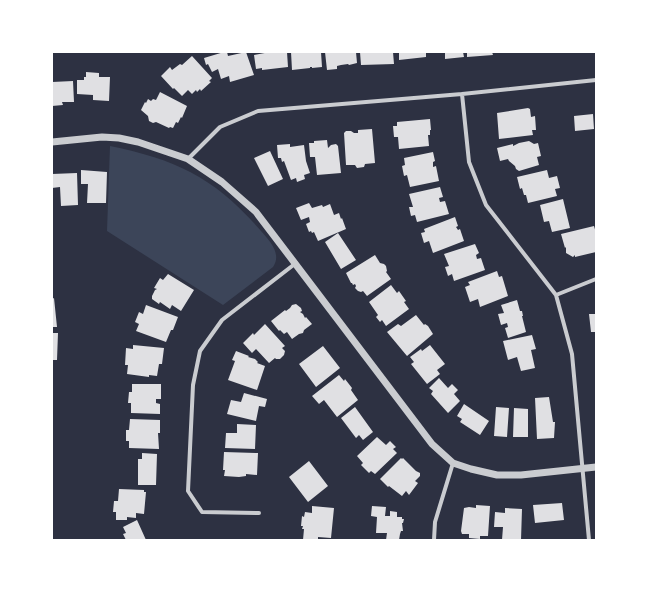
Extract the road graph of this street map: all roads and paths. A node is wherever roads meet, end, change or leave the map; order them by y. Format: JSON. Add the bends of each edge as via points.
{"nodes":[{"id":1,"x":596,"y":80,"type":"edge"},
{"id":2,"x":462,"y":94,"type":"junction"},
{"id":3,"x":52,"y":142,"type":"edge"},
{"id":4,"x":188,"y":159,"type":"junction"},
{"id":5,"x":296,"y":263,"type":"junction"},
{"id":6,"x":596,"y":279,"type":"edge"},
{"id":7,"x":556,"y":295,"type":"junction"},
{"id":8,"x":453,"y":463,"type":"junction"},
{"id":9,"x":596,"y":467,"type":"edge"},
{"id":10,"x":582,"y":468,"type":"junction"},
{"id":11,"x":260,"y":513,"type":"dead end"},
{"id":12,"x":434,"y":540,"type":"edge"},
{"id":13,"x":590,"y":540,"type":"edge"}],
"edges":[{"from":1,"to":2,"type":"street"},
{"from":2,"to":4,"type":"street","via":[[258,111],[220,127]]},
{"from":2,"to":7,"type":"street","via":[[469,162],[486,205]]},
{"from":3,"to":4,"type":"street","via":[[102,137],[119,138]]},
{"from":4,"to":5,"type":"street","via":[[222,182],[256,212]]},
{"from":5,"to":8,"type":"street","via":[[432,444]]},
{"from":5,"to":11,"type":"street","via":[[222,320],[200,351],[193,385],[188,491],[202,512]]},
{"from":6,"to":7,"type":"street"},
{"from":7,"to":10,"type":"street","via":[[572,354]]},
{"from":8,"to":10,"type":"street","via":[[497,475]]},
{"from":8,"to":12,"type":"street","via":[[435,522]]},
{"from":9,"to":10,"type":"street"},
{"from":10,"to":13,"type":"street"}]}
